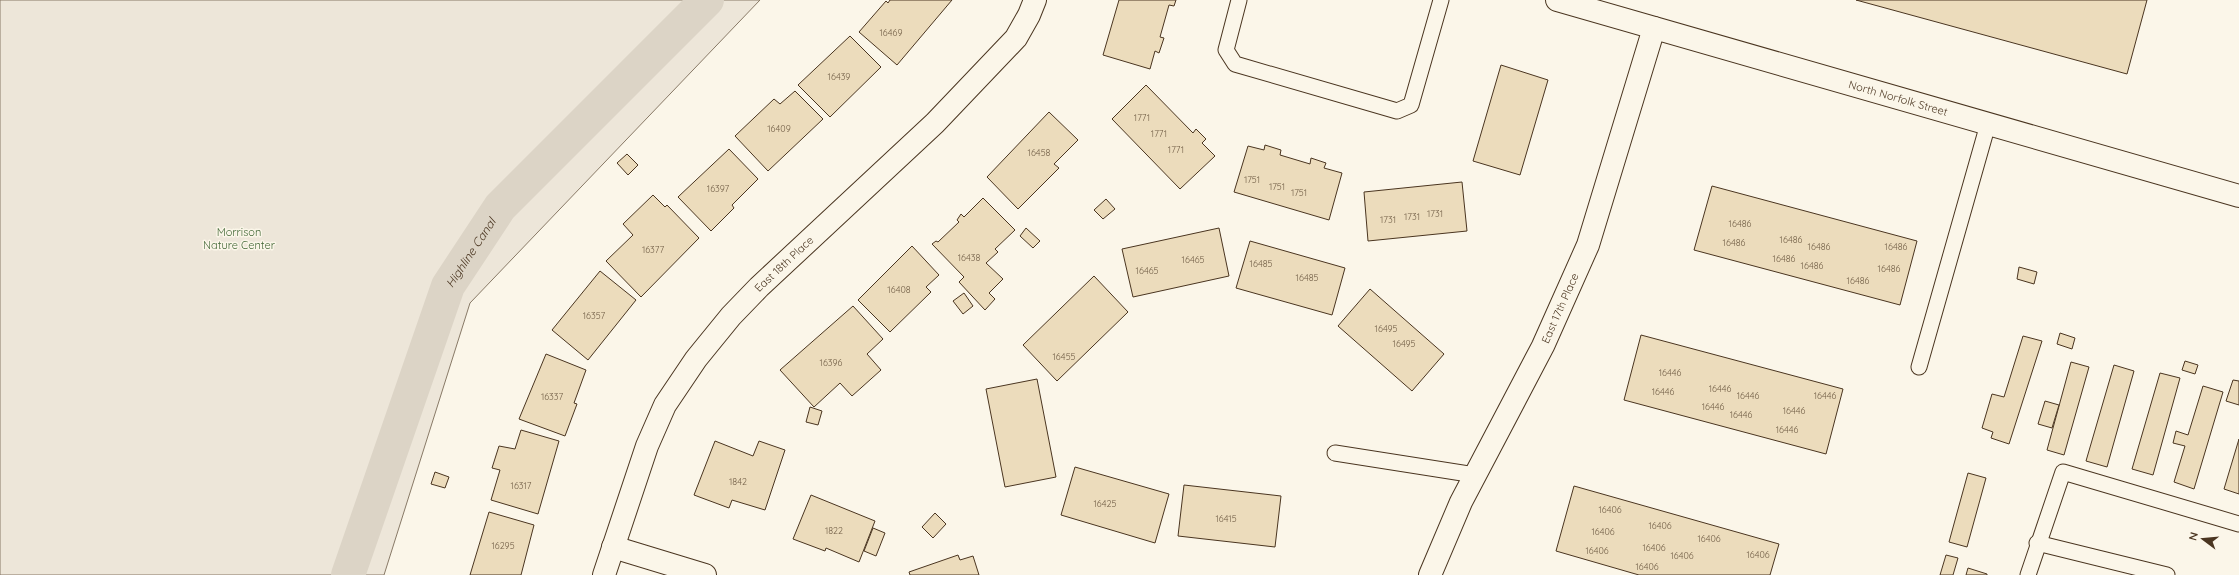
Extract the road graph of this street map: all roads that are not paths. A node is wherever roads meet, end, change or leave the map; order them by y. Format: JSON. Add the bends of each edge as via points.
{"nodes":[{"id":1,"x":1035,"y":0,"type":"edge"},
{"id":2,"x":1239,"y":0,"type":"edge"},
{"id":3,"x":1441,"y":0,"type":"edge"},
{"id":4,"x":1557,"y":0,"type":"edge"},
{"id":5,"x":1654,"y":28,"type":"junction"},
{"id":6,"x":1988,"y":124,"type":"junction"},
{"id":7,"x":2239,"y":196,"type":"edge"},
{"id":8,"x":1919,"y":367,"type":"dead end"},
{"id":9,"x":1335,"y":453,"type":"dead end"},
{"id":10,"x":1475,"y":475,"type":"junction"},
{"id":11,"x":2239,"y":524,"type":"edge"},
{"id":12,"x":2037,"y":543,"type":"junction"},
{"id":13,"x":613,"y":547,"type":"junction"},
{"id":14,"x":604,"y":575,"type":"edge"},
{"id":15,"x":705,"y":575,"type":"edge"},
{"id":16,"x":1430,"y":575,"type":"edge"},
{"id":17,"x":2028,"y":575,"type":"edge"},
{"id":18,"x":2167,"y":575,"type":"edge"}],
"edges":[{"from":1,"to":13,"type":"street","name":"East 18th Place","via":[[1016,38],[935,123],[759,287],[696,358],[665,405],[647,446]]},
{"from":2,"to":3,"type":"lane","via":[[1226,50],[1235,64],[1397,111],[1411,105]]},
{"from":4,"to":5,"type":"street","name":"North Norfolk Street"},
{"from":5,"to":6,"type":"street","name":"North Norfolk Street"},
{"from":5,"to":10,"type":"street","name":"East 17th Place","via":[[1588,245],[1543,346]]},
{"from":6,"to":7,"type":"street","name":"North Norfolk Street"},
{"from":6,"to":8,"type":"lane"},
{"from":9,"to":10,"type":"lane"},
{"from":10,"to":16,"type":"street","name":"East 17th Place"},
{"from":11,"to":12,"type":"lane","via":[[2063,472]]},
{"from":12,"to":17,"type":"lane"},
{"from":12,"to":18,"type":"lane"},
{"from":13,"to":14,"type":"street","name":"East 18th Place"},
{"from":13,"to":15,"type":"street"}]}
